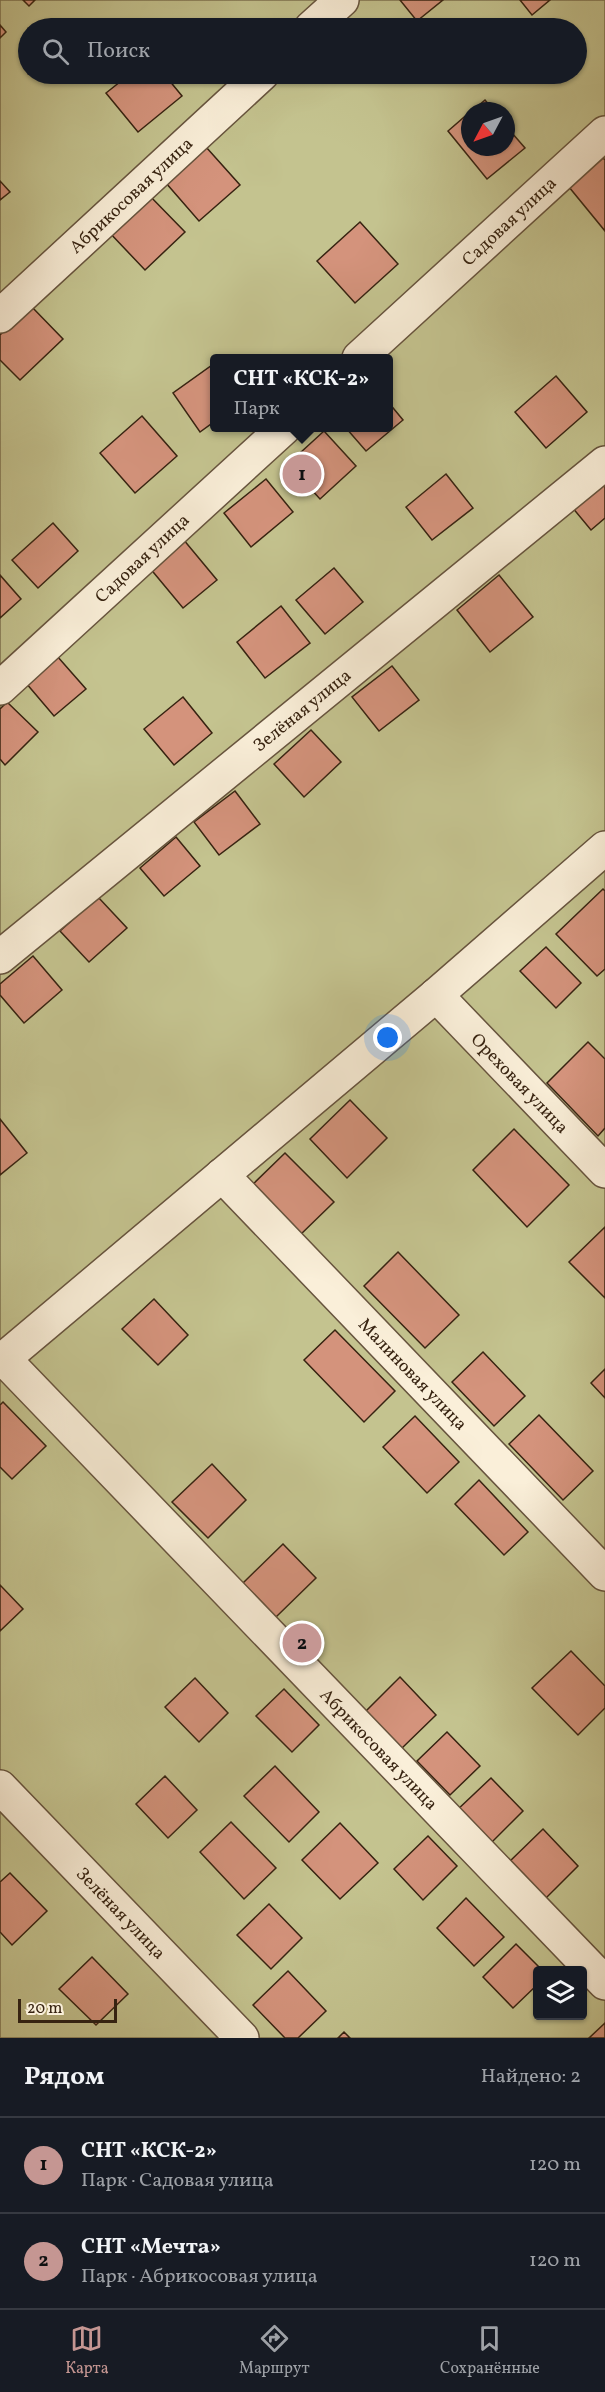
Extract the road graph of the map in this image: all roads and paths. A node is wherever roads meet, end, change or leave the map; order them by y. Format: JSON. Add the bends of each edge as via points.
{"nodes":[{"id":1,"x":342,"y":0,"type":"edge"},
{"id":2,"x":322,"y":18,"type":"edge"},
{"id":3,"x":251,"y":84,"type":"edge"},
{"id":4,"x":605,"y":133,"type":"edge"},
{"id":5,"x":0,"y":316,"type":"edge"},
{"id":6,"x":363,"y":354,"type":"edge"},
{"id":7,"x":280,"y":432,"type":"edge"},
{"id":8,"x":605,"y":463,"type":"edge"},
{"id":9,"x":0,"y":688,"type":"edge"},
{"id":10,"x":605,"y":848,"type":"edge"},
{"id":11,"x":0,"y":957,"type":"edge"},
{"id":12,"x":436,"y":995,"type":"junction"},
{"id":13,"x":605,"y":1171,"type":"edge"},
{"id":14,"x":222,"y":1175,"type":"junction"},
{"id":15,"x":2,"y":1360,"type":"edge"},
{"id":16,"x":605,"y":1574,"type":"edge"},
{"id":17,"x":0,"y":1787,"type":"edge"},
{"id":18,"x":605,"y":1983,"type":"edge"},
{"id":19,"x":242,"y":2038,"type":"edge"}],
"edges":[{"from":1,"to":2,"type":"street"},
{"from":3,"to":5,"type":"street","name":"Абрикосовая улица"},
{"from":4,"to":6,"type":"street","name":"Садовая улица"},
{"from":7,"to":9,"type":"street","name":"Садовая улица"},
{"from":8,"to":11,"type":"street","name":"Зелёная улица"},
{"from":10,"to":12,"type":"street"},
{"from":12,"to":13,"type":"street","name":"Ореховая улица"},
{"from":12,"to":14,"type":"street"},
{"from":14,"to":15,"type":"street"},
{"from":14,"to":16,"type":"street","name":"Малиновая улица"},
{"from":15,"to":18,"type":"street","name":"Абрикосовая улица"},
{"from":17,"to":19,"type":"street","name":"Зелёная улица"}]}
